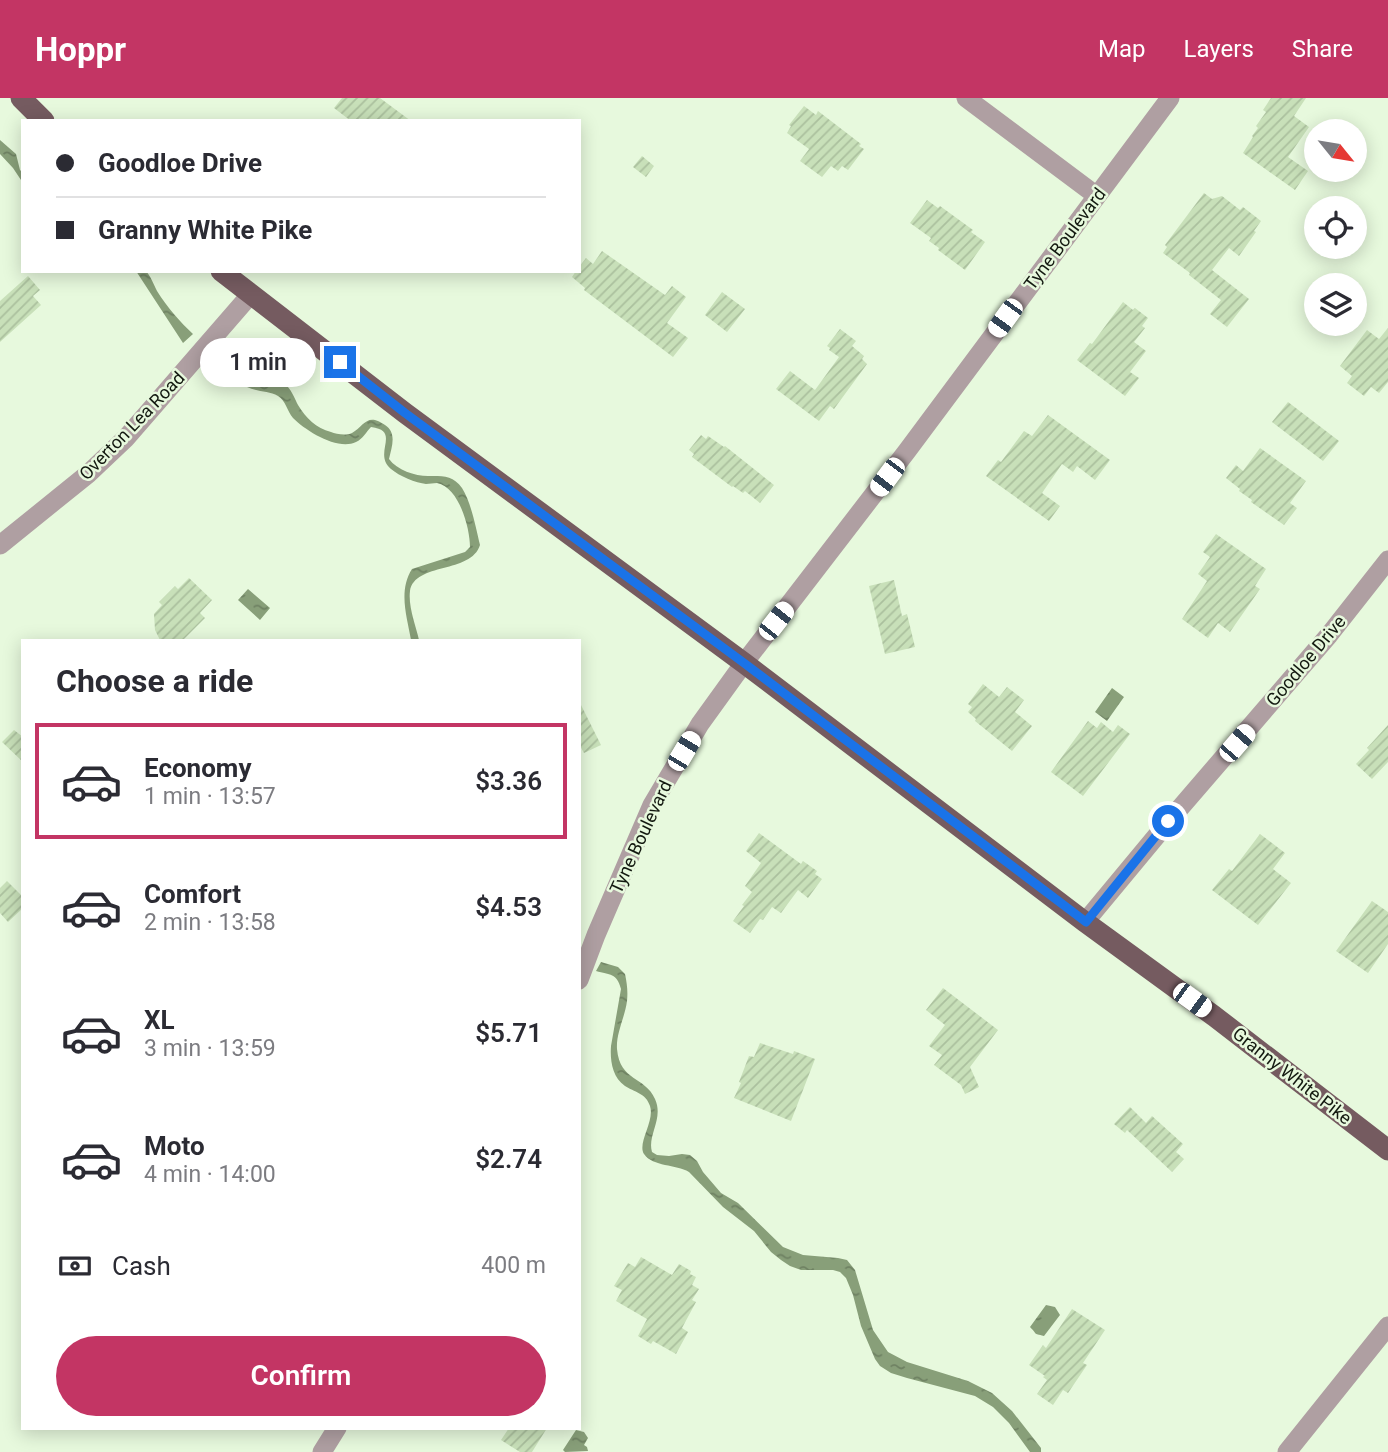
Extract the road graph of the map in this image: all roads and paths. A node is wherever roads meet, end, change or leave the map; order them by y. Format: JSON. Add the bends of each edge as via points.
{"nodes":[{"id":1,"x":21,"y":98,"type":"edge"},
{"id":2,"x":966,"y":98,"type":"edge"},
{"id":3,"x":1170,"y":98,"type":"edge"},
{"id":4,"x":42,"y":119,"type":"edge"},
{"id":5,"x":1097,"y":196,"type":"junction"},
{"id":6,"x":224,"y":273,"type":"edge"},
{"id":7,"x":251,"y":294,"type":"junction"},
{"id":8,"x":0,"y":545,"type":"edge"},
{"id":9,"x":1388,"y":560,"type":"edge"},
{"id":10,"x":744,"y":663,"type":"junction"},
{"id":11,"x":1086,"y":922,"type":"junction"},
{"id":12,"x":581,"y":974,"type":"edge"},
{"id":13,"x":1388,"y":1150,"type":"edge"},
{"id":14,"x":1388,"y":1326,"type":"edge"},
{"id":15,"x":336,"y":1430,"type":"edge"},
{"id":16,"x":322,"y":1452,"type":"edge"},
{"id":17,"x":1287,"y":1452,"type":"edge"}],
"edges":[{"from":1,"to":4,"type":"main road"},
{"from":2,"to":5,"type":"street"},
{"from":3,"to":5,"type":"street","name":"Tyne Boulevard"},
{"from":5,"to":10,"type":"street","name":"Tyne Boulevard"},
{"from":6,"to":7,"type":"main road","name":"Granny White Pike"},
{"from":7,"to":8,"type":"street","name":"Overton Lea Road","via":[[126,438]]},
{"from":7,"to":10,"type":"main road","name":"Granny White Pike"},
{"from":9,"to":11,"type":"street","name":"Goodloe Drive"},
{"from":10,"to":11,"type":"main road","name":"Granny White Pike"},
{"from":10,"to":12,"type":"street","name":"Tyne Boulevard","via":[[700,724],[652,805]]},
{"from":11,"to":13,"type":"main road","name":"Granny White Pike"},
{"from":14,"to":17,"type":"street"},
{"from":15,"to":16,"type":"street"}]}
